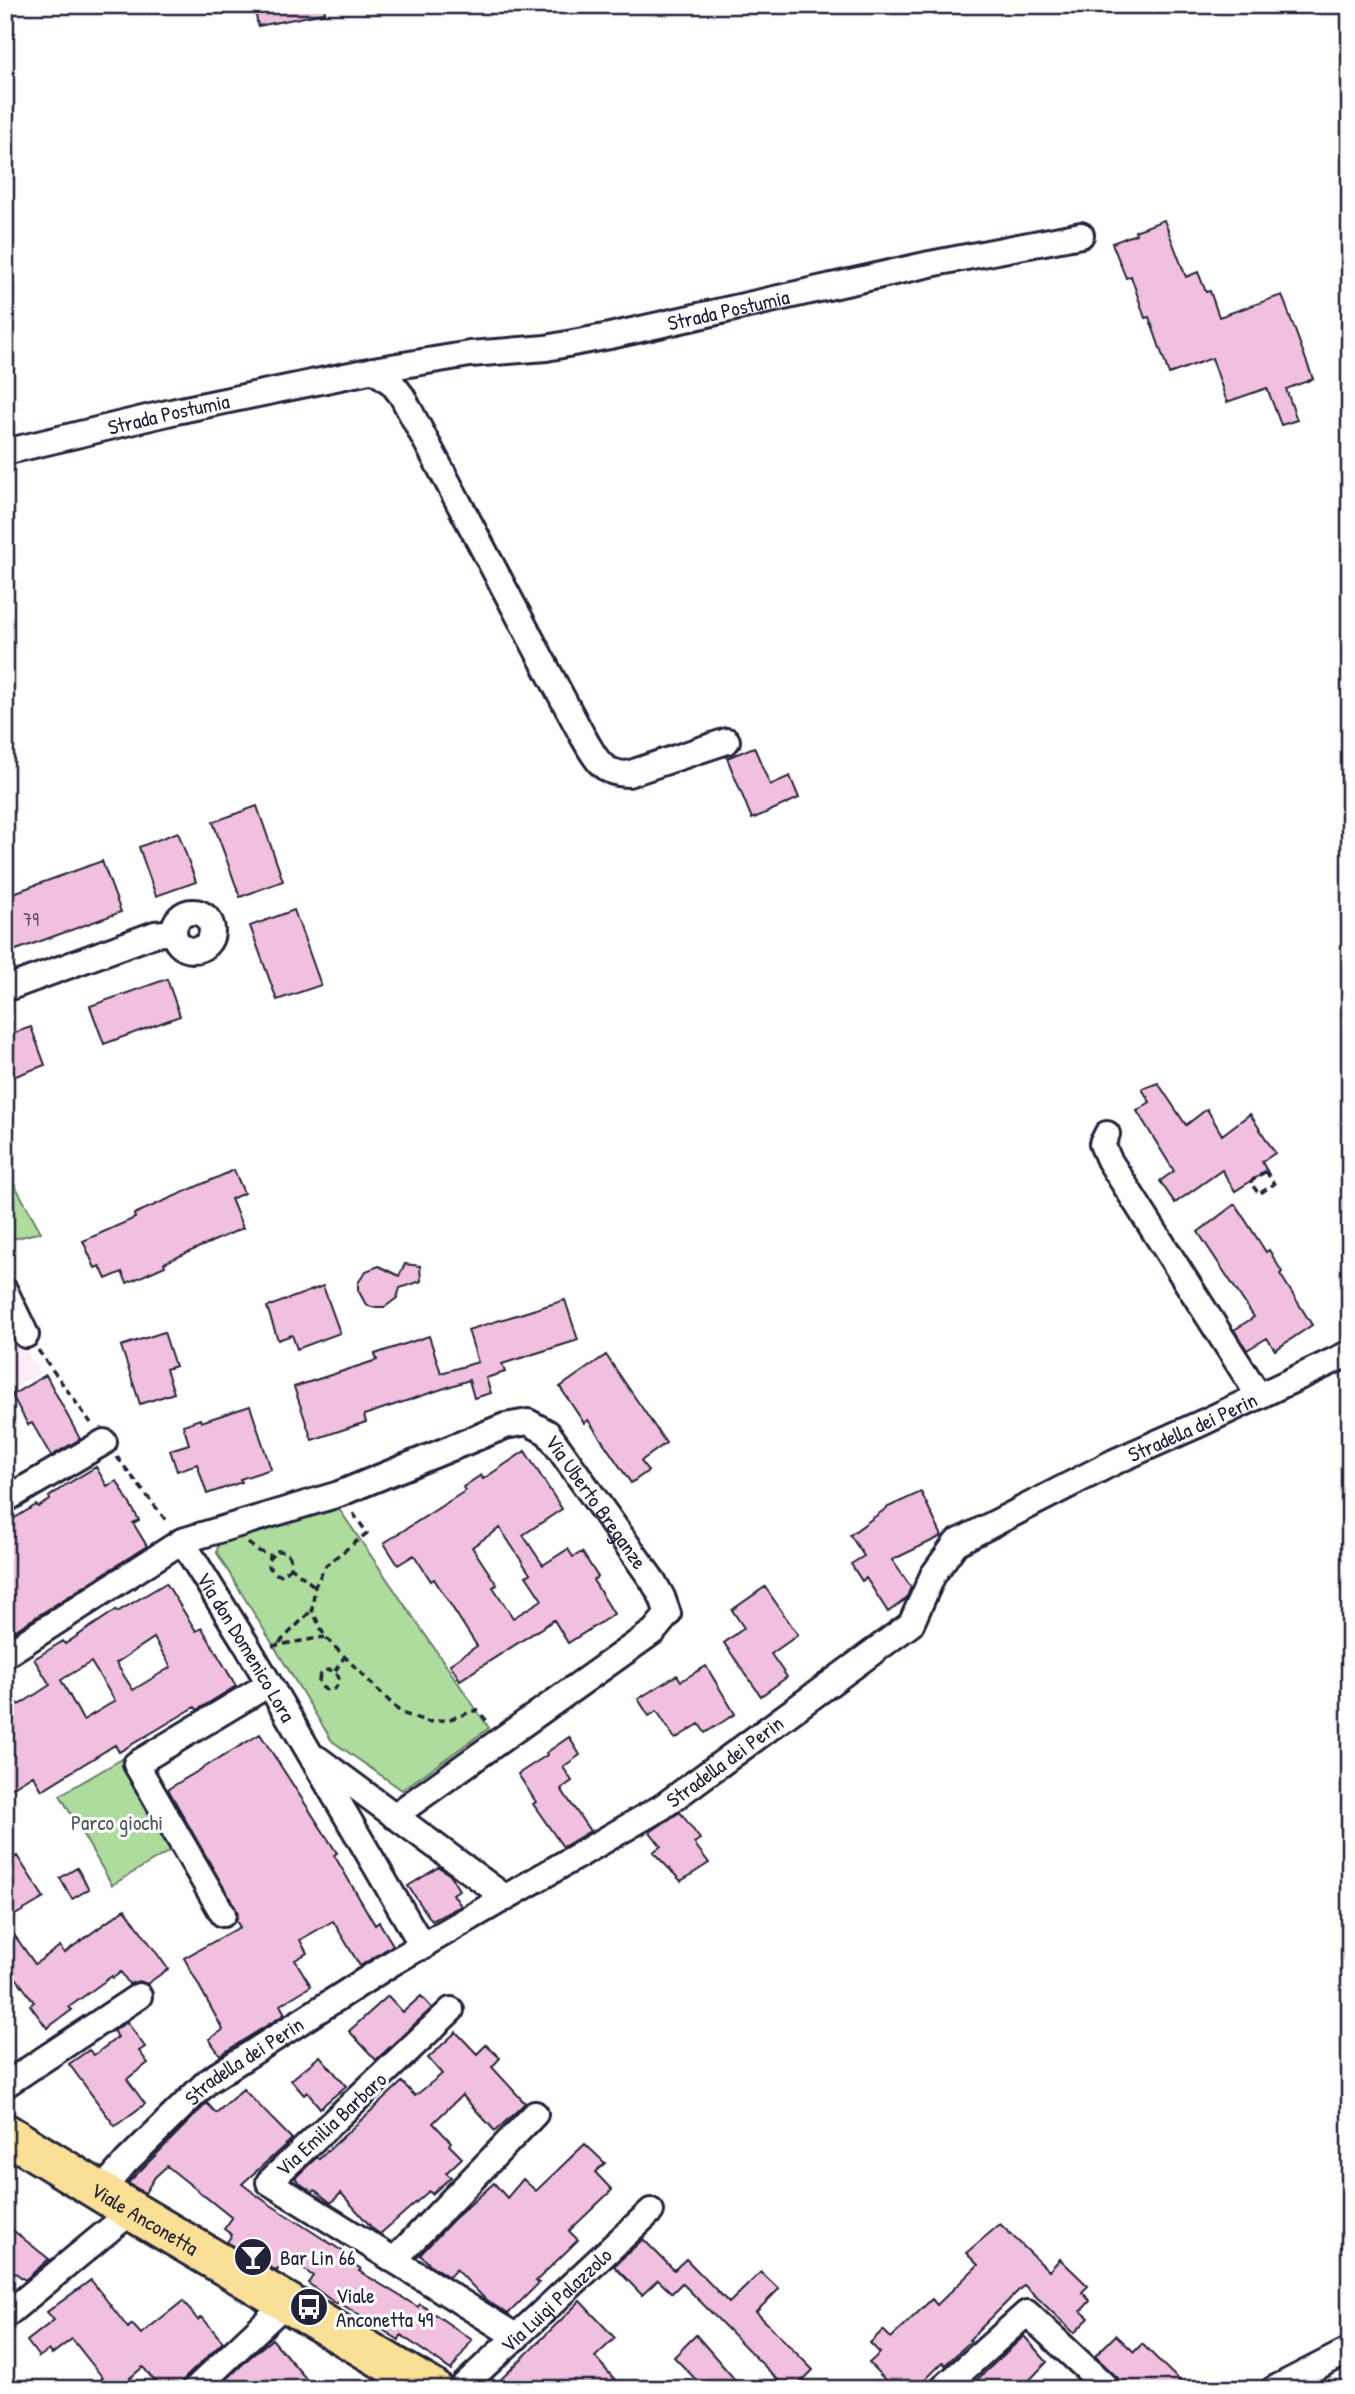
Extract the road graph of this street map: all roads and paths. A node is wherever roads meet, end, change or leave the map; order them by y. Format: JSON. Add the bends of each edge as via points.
{"nodes":[{"id":1,"x":1082,"y":235,"type":"dead end"},
{"id":2,"x":374,"y":370,"type":"junction"},
{"id":3,"x":5,"y":452,"type":"edge"},
{"id":4,"x":727,"y":741,"type":"dead end"},
{"id":5,"x":174,"y":932,"type":"dead end"},
{"id":6,"x":5,"y":989,"type":"edge"},
{"id":7,"x":1107,"y":1134,"type":"dead end"},
{"id":8,"x":1259,"y":1194,"type":"joint"},
{"id":9,"x":5,"y":1291,"type":"edge"},
{"id":10,"x":26,"y":1335,"type":"dead end"},
{"id":11,"x":1350,"y":1353,"type":"edge"},
{"id":12,"x":1259,"y":1396,"type":"junction"},
{"id":13,"x":104,"y":1442,"type":"dead end"},
{"id":14,"x":339,"y":1494,"type":"junction"},
{"id":15,"x":5,"y":1500,"type":"edge"},
{"id":16,"x":182,"y":1541,"type":"junction"},
{"id":17,"x":291,"y":1567,"type":"junction"},
{"id":18,"x":315,"y":1586,"type":"junction"},
{"id":19,"x":312,"y":1611,"type":"junction"},
{"id":20,"x":325,"y":1637,"type":"junction"},
{"id":21,"x":246,"y":1644,"type":"junction"},
{"id":22,"x":276,"y":1645,"type":"junction"},
{"id":23,"x":5,"y":1655,"type":"edge"},
{"id":24,"x":345,"y":1656,"type":"junction"},
{"id":25,"x":335,"y":1671,"type":"junction"},
{"id":26,"x":269,"y":1684,"type":"junction"},
{"id":27,"x":503,"y":1739,"type":"junction"},
{"id":28,"x":311,"y":1754,"type":"junction"},
{"id":29,"x":394,"y":1815,"type":"junction"},
{"id":30,"x":506,"y":1898,"type":"junction"},
{"id":31,"x":223,"y":1914,"type":"dead end"},
{"id":32,"x":423,"y":1947,"type":"junction"},
{"id":33,"x":139,"y":1996,"type":"dead end"},
{"id":34,"x":452,"y":2010,"type":"dead end"},
{"id":35,"x":5,"y":2085,"type":"edge"},
{"id":36,"x":535,"y":2114,"type":"dead end"},
{"id":37,"x":5,"y":2133,"type":"edge"},
{"id":38,"x":116,"y":2201,"type":"junction"},
{"id":39,"x":651,"y":2211,"type":"dead end"},
{"id":40,"x":394,"y":2260,"type":"junction"},
{"id":41,"x":286,"y":2302,"type":"junction"},
{"id":42,"x":5,"y":2316,"type":"edge"},
{"id":43,"x":517,"y":2337,"type":"junction"},
{"id":44,"x":1350,"y":2350,"type":"edge"},
{"id":45,"x":195,"y":2389,"type":"edge"},
{"id":46,"x":433,"y":2389,"type":"edge"},
{"id":47,"x":460,"y":2389,"type":"edge"},
{"id":48,"x":942,"y":2389,"type":"edge"},
{"id":49,"x":1108,"y":2389,"type":"edge"},
{"id":50,"x":1274,"y":2389,"type":"edge"}],
"edges":[{"from":1,"to":2,"type":"street","name":"Strada Postumia","via":[[584,341]]},
{"from":2,"to":3,"type":"street","name":"Strada Postumia"},
{"from":2,"to":4,"type":"street","via":[[402,396],[601,766],[628,774]]},
{"from":5,"to":6,"type":"street","via":[[155,934]]},
{"from":7,"to":12,"type":"street","via":[[1102,1144],[1110,1160]]},
{"from":8,"to":8,"type":"path","via":[[1250,1182],[1266,1171],[1274,1184]]},
{"from":9,"to":10,"type":"street"},
{"from":11,"to":12,"type":"street","name":"Stradella dei Perin"},
{"from":12,"to":30,"type":"street","name":"Stradella dei Perin","via":[[1114,1462],[957,1543],[933,1575],[911,1624],[662,1807]]},
{"from":13,"to":15,"type":"street"},
{"from":14,"to":16,"type":"street","name":"Via Uberto Breganze"},
{"from":14,"to":18,"type":"path","via":[[367,1533],[326,1565]]},
{"from":14,"to":27,"type":"street","name":"Via Uberto Breganze","via":[[505,1426],[528,1422],[548,1433],[653,1581],[668,1614],[653,1630]]},
{"from":16,"to":21,"type":"street","name":"Via don Domenico Lora"},
{"from":16,"to":23,"type":"street","name":"Via Uberto Breganze"},
{"from":17,"to":17,"type":"path","via":[[283,1575],[276,1574],[268,1560],[282,1550],[292,1560]]},
{"from":17,"to":18,"type":"path"},
{"from":18,"to":19,"type":"path"},
{"from":19,"to":20,"type":"path"},
{"from":19,"to":22,"type":"path"},
{"from":20,"to":22,"type":"path"},
{"from":20,"to":24,"type":"path"},
{"from":21,"to":22,"type":"path","via":[[259,1636],[267,1648]]},
{"from":21,"to":26,"type":"street","name":"Via don Domenico Lora"},
{"from":24,"to":25,"type":"path"},
{"from":24,"to":27,"type":"path","via":[[401,1713],[429,1722],[477,1710]]},
{"from":25,"to":25,"type":"path","via":[[338,1684],[326,1689],[320,1682],[322,1673]]},
{"from":26,"to":28,"type":"street","name":"Via don Domenico Lora"},
{"from":26,"to":31,"type":"street","via":[[136,1764]]},
{"from":27,"to":29,"type":"street","name":"Via Uberto Breganze"},
{"from":28,"to":29,"type":"street","name":"Via don Domenico Lora"},
{"from":28,"to":32,"type":"street","name":"Via don Domenico Lora"},
{"from":29,"to":30,"type":"street","name":"Via don Domenico Lora"},
{"from":30,"to":32,"type":"street","name":"Stradella dei Perin"},
{"from":32,"to":38,"type":"street","name":"Stradella dei Perin","via":[[208,2081],[126,2162]]},
{"from":33,"to":35,"type":"street"},
{"from":34,"to":40,"type":"street","name":"Via Emilia Barbaro","via":[[270,2182]]},
{"from":36,"to":40,"type":"street"},
{"from":37,"to":38,"type":"main road","name":"Viale Anconetta"},
{"from":38,"to":41,"type":"main road","name":"Viale Anconetta"},
{"from":38,"to":42,"type":"street","name":"Stradella dei Perin"},
{"from":39,"to":43,"type":"street","name":"Via Luigi Palazzolo"},
{"from":40,"to":43,"type":"street","name":"Via Emilia Barbaro"},
{"from":41,"to":45,"type":"street"},
{"from":41,"to":46,"type":"main road","name":"Viale Anconetta"},
{"from":43,"to":47,"type":"street","name":"Via Luigi Palazzolo"},
{"from":44,"to":50,"type":"street"},
{"from":48,"to":49,"type":"street","via":[[1027,2313]]}]}
